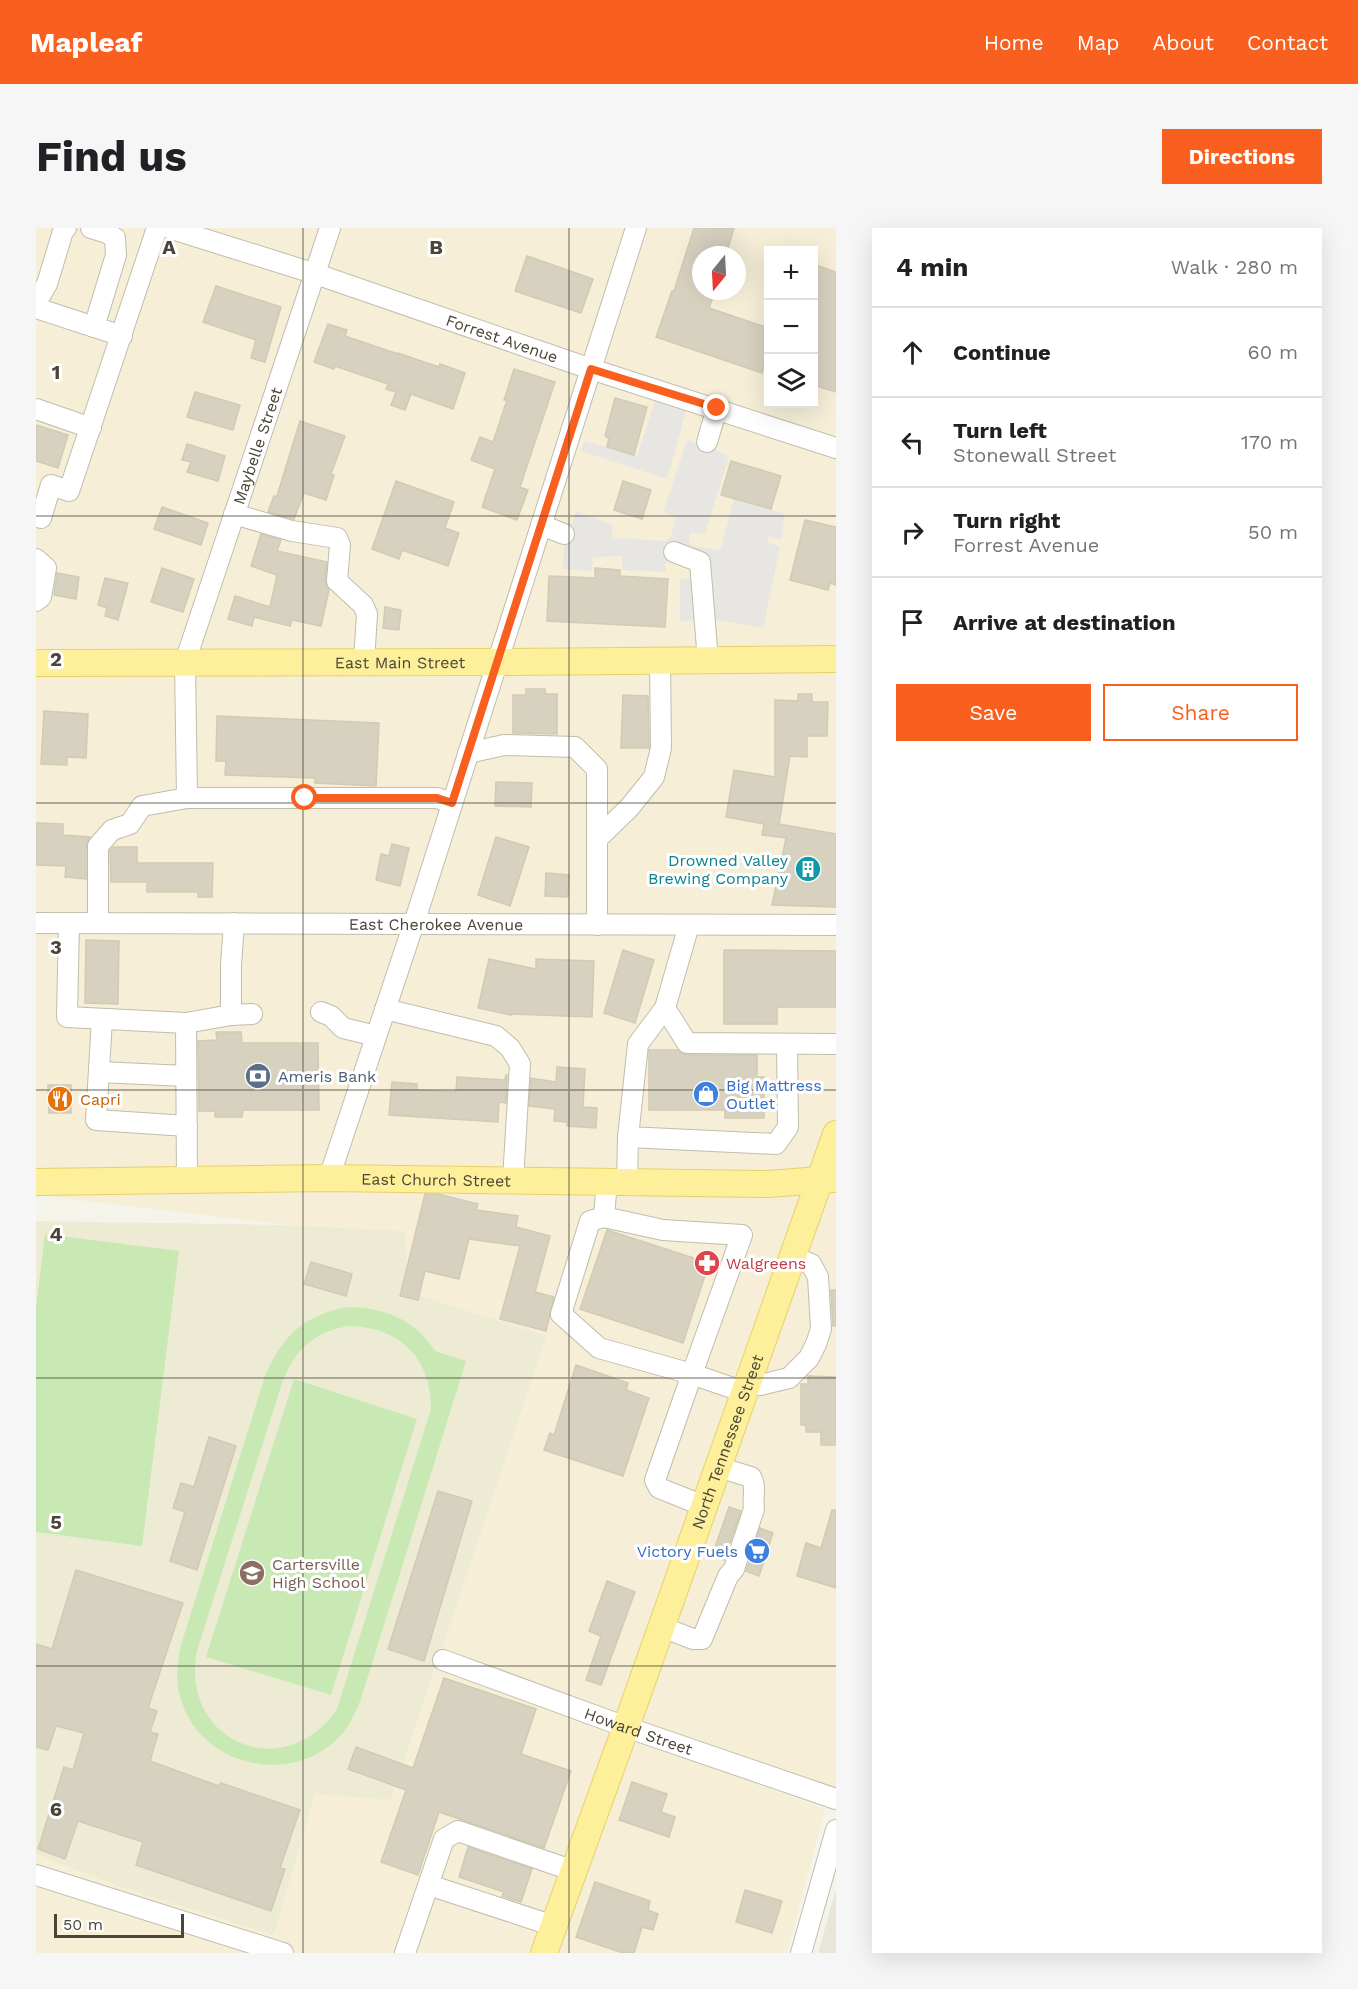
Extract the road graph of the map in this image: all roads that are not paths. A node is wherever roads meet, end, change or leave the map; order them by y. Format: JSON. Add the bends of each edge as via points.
{"nodes":[{"id":1,"x":66,"y":228,"type":"edge"},
{"id":2,"x":91,"y":228,"type":"edge"},
{"id":3,"x":157,"y":228,"type":"edge"},
{"id":4,"x":169,"y":228,"type":"edge"},
{"id":5,"x":330,"y":228,"type":"edge"},
{"id":6,"x":636,"y":228,"type":"edge"},
{"id":7,"x":116,"y":250,"type":"junction"},
{"id":8,"x":147,"y":260,"type":"junction"},
{"id":9,"x":316,"y":274,"type":"junction"},
{"id":10,"x":36,"y":303,"type":"edge"},
{"id":11,"x":101,"y":304,"type":"junction"},
{"id":12,"x":36,"y":308,"type":"edge"},
{"id":13,"x":129,"y":314,"type":"junction"},
{"id":14,"x":94,"y":327,"type":"junction"},
{"id":15,"x":122,"y":336,"type":"junction"},
{"id":16,"x":591,"y":369,"type":"junction"},
{"id":17,"x":717,"y":408,"type":"junction"},
{"id":18,"x":36,"y":409,"type":"edge"},
{"id":19,"x":91,"y":428,"type":"junction"},
{"id":20,"x":707,"y":442,"type":"dead end"},
{"id":21,"x":836,"y":448,"type":"edge"},
{"id":22,"x":234,"y":514,"type":"junction"},
{"id":23,"x":36,"y":516,"type":"edge"},
{"id":24,"x":541,"y":525,"type":"junction"},
{"id":25,"x":564,"y":534,"type":"dead end"},
{"id":26,"x":674,"y":552,"type":"dead end"},
{"id":27,"x":36,"y":558,"type":"edge"},
{"id":28,"x":36,"y":601,"type":"edge"},
{"id":29,"x":836,"y":659,"type":"edge"},
{"id":30,"x":660,"y":661,"type":"junction"},
{"id":31,"x":708,"y":661,"type":"junction"},
{"id":32,"x":185,"y":662,"type":"junction"},
{"id":33,"x":364,"y":662,"type":"junction"},
{"id":34,"x":497,"y":662,"type":"junction"},
{"id":35,"x":36,"y":663,"type":"edge"},
{"id":36,"x":468,"y":753,"type":"junction"},
{"id":37,"x":187,"y":798,"type":"junction"},
{"id":38,"x":452,"y":803,"type":"junction"},
{"id":39,"x":597,"y":839,"type":"junction"},
{"id":40,"x":36,"y":923,"type":"edge"},
{"id":41,"x":69,"y":923,"type":"junction"},
{"id":42,"x":98,"y":923,"type":"junction"},
{"id":43,"x":234,"y":924,"type":"junction"},
{"id":44,"x":413,"y":924,"type":"junction"},
{"id":45,"x":597,"y":925,"type":"junction"},
{"id":46,"x":689,"y":925,"type":"junction"},
{"id":47,"x":836,"y":925,"type":"edge"},
{"id":48,"x":665,"y":1008,"type":"junction"},
{"id":49,"x":385,"y":1009,"type":"junction"},
{"id":50,"x":321,"y":1012,"type":"dead end"},
{"id":51,"x":252,"y":1014,"type":"dead end"},
{"id":52,"x":231,"y":1016,"type":"junction"},
{"id":53,"x":102,"y":1019,"type":"junction"},
{"id":54,"x":186,"y":1023,"type":"junction"},
{"id":55,"x":376,"y":1036,"type":"junction"},
{"id":56,"x":787,"y":1044,"type":"junction"},
{"id":57,"x":836,"y":1044,"type":"edge"},
{"id":58,"x":99,"y":1072,"type":"junction"},
{"id":59,"x":186,"y":1076,"type":"junction"},
{"id":60,"x":187,"y":1126,"type":"junction"},
{"id":61,"x":836,"y":1134,"type":"edge"},
{"id":62,"x":628,"y":1137,"type":"junction"},
{"id":63,"x":329,"y":1178,"type":"junction"},
{"id":64,"x":187,"y":1180,"type":"junction"},
{"id":65,"x":513,"y":1180,"type":"junction"},
{"id":66,"x":827,"y":1180,"type":"edge"},
{"id":67,"x":617,"y":1181,"type":"junction"},
{"id":68,"x":36,"y":1182,"type":"edge"},
{"id":69,"x":604,"y":1217,"type":"junction"},
{"id":70,"x":794,"y":1257,"type":"junction"},
{"id":71,"x":692,"y":1374,"type":"junction"},
{"id":72,"x":746,"y":1387,"type":"junction"},
{"id":73,"x":718,"y":1467,"type":"junction"},
{"id":74,"x":704,"y":1506,"type":"junction"},
{"id":75,"x":662,"y":1627,"type":"junction"},
{"id":76,"x":443,"y":1660,"type":"dead end"},
{"id":77,"x":626,"y":1727,"type":"junction"},
{"id":78,"x":836,"y":1799,"type":"edge"},
{"id":79,"x":836,"y":1830,"type":"edge"},
{"id":80,"x":574,"y":1871,"type":"junction"},
{"id":81,"x":44,"y":1877,"type":"edge"},
{"id":82,"x":429,"y":1885,"type":"junction"},
{"id":83,"x":554,"y":1926,"type":"junction"},
{"id":84,"x":236,"y":1946,"type":"edge"},
{"id":85,"x":283,"y":1953,"type":"edge"},
{"id":86,"x":405,"y":1953,"type":"edge"},
{"id":87,"x":544,"y":1953,"type":"edge"},
{"id":88,"x":801,"y":1953,"type":"edge"}],
"edges":[{"from":1,"to":10,"type":"street"},
{"from":2,"to":7,"type":"street","via":[[115,238]]},
{"from":3,"to":8,"type":"street"},
{"from":4,"to":9,"type":"street","name":"Forrest Avenue"},
{"from":5,"to":9,"type":"street","name":"Maybelle Street"},
{"from":6,"to":16,"type":"street"},
{"from":7,"to":8,"type":"street"},
{"from":7,"to":11,"type":"street"},
{"from":8,"to":13,"type":"street"},
{"from":9,"to":16,"type":"street","name":"Forrest Avenue"},
{"from":9,"to":22,"type":"street","name":"Maybelle Street"},
{"from":11,"to":13,"type":"street"},
{"from":11,"to":14,"type":"street"},
{"from":12,"to":14,"type":"street"},
{"from":13,"to":15,"type":"street"},
{"from":14,"to":15,"type":"street"},
{"from":15,"to":19,"type":"street"},
{"from":16,"to":17,"type":"street","name":"Forrest Avenue"},
{"from":16,"to":24,"type":"street"},
{"from":17,"to":20,"type":"street"},
{"from":17,"to":21,"type":"street","name":"Forrest Avenue"},
{"from":18,"to":19,"type":"street"},
{"from":19,"to":23,"type":"street","via":[[69,491],[51,485],[41,518]]},
{"from":22,"to":32,"type":"street","name":"Maybelle Street"},
{"from":22,"to":33,"type":"street","via":[[292,531],[337,538],[337,581],[363,604],[367,614]]},
{"from":24,"to":25,"type":"street"},
{"from":24,"to":34,"type":"street"},
{"from":26,"to":31,"type":"street","via":[[700,562]]},
{"from":27,"to":28,"type":"street","via":[[46,568],[41,597]]},
{"from":29,"to":31,"type":"main road","name":"East Main Street"},
{"from":30,"to":31,"type":"main road","name":"East Main Street"},
{"from":30,"to":34,"type":"main road","name":"East Main Street"},
{"from":30,"to":39,"type":"street","via":[[661,748],[654,777]]},
{"from":32,"to":33,"type":"main road","name":"East Main Street"},
{"from":32,"to":35,"type":"main road","name":"East Main Street"},
{"from":32,"to":37,"type":"street","name":"Maybelle Street"},
{"from":33,"to":34,"type":"main road","name":"East Main Street"},
{"from":34,"to":36,"type":"street"},
{"from":36,"to":38,"type":"street"},
{"from":36,"to":39,"type":"street","via":[[504,745],[575,747],[597,769]]},
{"from":37,"to":38,"type":"street","via":[[437,798]]},
{"from":37,"to":42,"type":"street","via":[[142,806],[130,825],[112,830],[98,846]]},
{"from":38,"to":44,"type":"street"},
{"from":39,"to":45,"type":"street"},
{"from":40,"to":41,"type":"street","name":"East Cherokee Avenue"},
{"from":41,"to":42,"type":"street","name":"East Cherokee Avenue"},
{"from":41,"to":53,"type":"street","via":[[67,1017]]},
{"from":42,"to":43,"type":"street","name":"East Cherokee Avenue"},
{"from":43,"to":44,"type":"street","name":"East Cherokee Avenue"},
{"from":43,"to":52,"type":"street"},
{"from":44,"to":45,"type":"street","name":"East Cherokee Avenue"},
{"from":44,"to":49,"type":"street"},
{"from":45,"to":46,"type":"street","name":"East Cherokee Avenue"},
{"from":46,"to":47,"type":"street","name":"East Cherokee Avenue"},
{"from":46,"to":48,"type":"street"},
{"from":48,"to":56,"type":"street","via":[[687,1043]]},
{"from":48,"to":62,"type":"street","via":[[638,1044]]},
{"from":49,"to":55,"type":"street"},
{"from":49,"to":65,"type":"street","via":[[496,1036],[510,1048],[520,1064]]},
{"from":50,"to":55,"type":"street","via":[[343,1028]]},
{"from":51,"to":52,"type":"street"},
{"from":52,"to":54,"type":"street"},
{"from":53,"to":54,"type":"street"},
{"from":53,"to":58,"type":"street"},
{"from":54,"to":59,"type":"street"},
{"from":55,"to":63,"type":"street"},
{"from":56,"to":57,"type":"street"},
{"from":56,"to":62,"type":"street","via":[[788,1127],[777,1143]]},
{"from":58,"to":59,"type":"street"},
{"from":58,"to":60,"type":"street","via":[[96,1120]]},
{"from":59,"to":60,"type":"street"},
{"from":60,"to":64,"type":"street"},
{"from":61,"to":66,"type":"main road","name":"North Tennessee Street"},
{"from":62,"to":67,"type":"street"},
{"from":63,"to":64,"type":"main road","name":"East Church Street"},
{"from":63,"to":65,"type":"main road","name":"East Church Street"},
{"from":64,"to":68,"type":"main road","name":"East Church Street"},
{"from":65,"to":67,"type":"main road","name":"East Church Street"},
{"from":66,"to":67,"type":"main road","name":"East Church Street","via":[[768,1184]]},
{"from":66,"to":70,"type":"main road","name":"North Tennessee Street"},
{"from":67,"to":69,"type":"street"},
{"from":69,"to":71,"type":"street","via":[[590,1221],[561,1314],[599,1348]]},
{"from":69,"to":71,"type":"street","via":[[663,1230],[742,1235]]},
{"from":70,"to":72,"type":"main road","name":"North Tennessee Street"},
{"from":70,"to":72,"type":"street","via":[[810,1264],[818,1277],[821,1329],[816,1344],[809,1359],[789,1378]]},
{"from":71,"to":72,"type":"street"},
{"from":71,"to":74,"type":"street","via":[[655,1480],[659,1488]]},
{"from":72,"to":73,"type":"main road","name":"North Tennessee Street"},
{"from":73,"to":74,"type":"main road","name":"North Tennessee Street"},
{"from":73,"to":75,"type":"street","via":[[751,1477],[755,1484],[754,1509],[734,1569],[702,1639],[693,1640]]},
{"from":74,"to":75,"type":"main road","name":"North Tennessee Street"},
{"from":75,"to":77,"type":"main road","name":"North Tennessee Street"},
{"from":76,"to":77,"type":"street","name":"Howard Street"},
{"from":77,"to":78,"type":"street","name":"Howard Street"},
{"from":77,"to":80,"type":"main road","name":"North Tennessee Street"},
{"from":79,"to":88,"type":"street"},
{"from":80,"to":82,"type":"street","via":[[458,1831],[444,1839]]},
{"from":80,"to":83,"type":"main road","name":"North Tennessee Street"},
{"from":81,"to":84,"type":"street"},
{"from":82,"to":83,"type":"street"},
{"from":82,"to":86,"type":"street"},
{"from":83,"to":87,"type":"main road","name":"North Tennessee Street"},
{"from":84,"to":85,"type":"street"}]}
